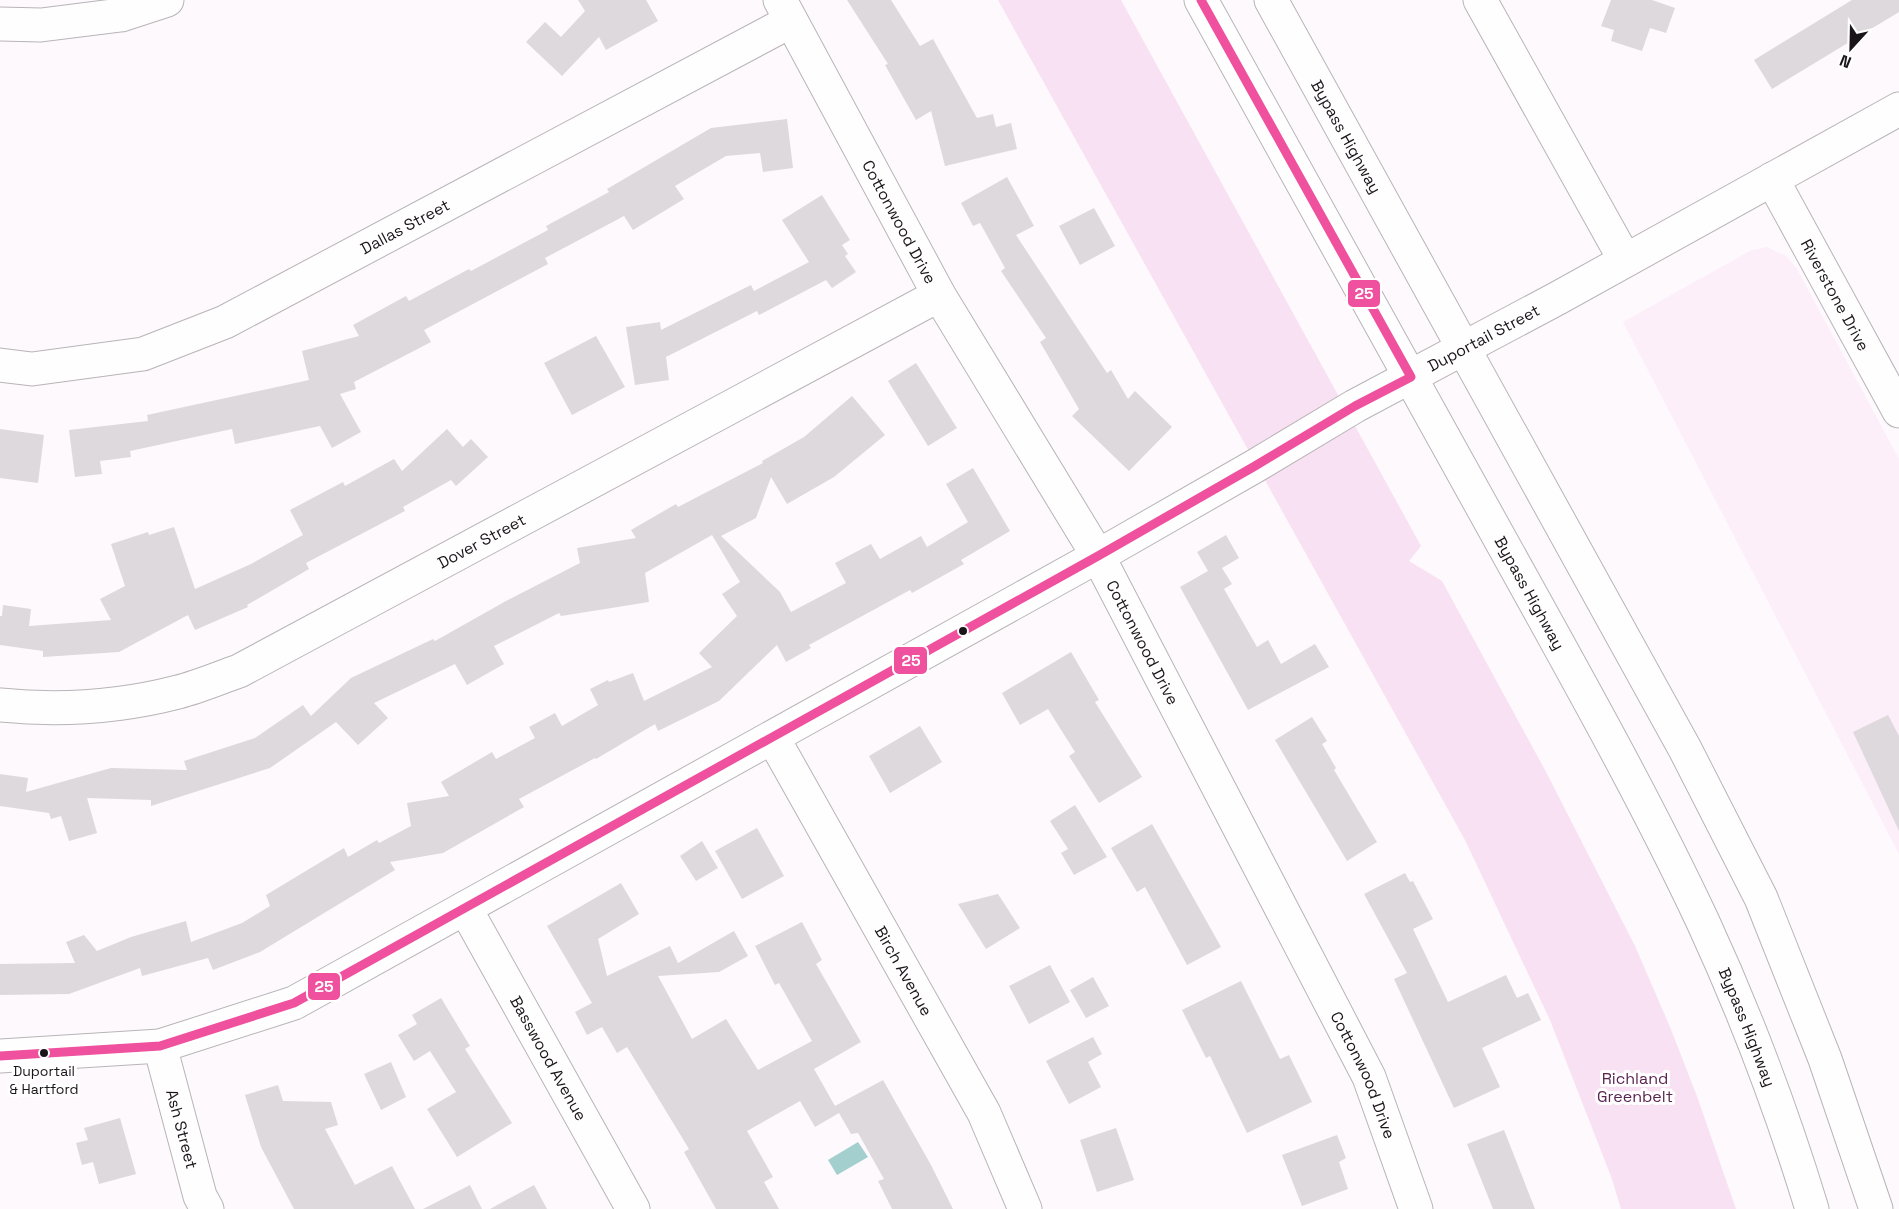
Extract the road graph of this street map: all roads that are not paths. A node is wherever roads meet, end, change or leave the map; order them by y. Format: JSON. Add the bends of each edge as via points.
{"nodes":[{"id":1,"x":167,"y":0,"type":"edge"},
{"id":2,"x":1201,"y":0,"type":"edge"},
{"id":3,"x":1271,"y":0,"type":"edge"},
{"id":4,"x":1480,"y":0,"type":"edge"},
{"id":5,"x":785,"y":10,"type":"edge"},
{"id":6,"x":0,"y":24,"type":"edge"},
{"id":7,"x":1899,"y":110,"type":"edge"},
{"id":8,"x":1772,"y":179,"type":"junction"},
{"id":9,"x":1625,"y":260,"type":"junction"},
{"id":10,"x":939,"y":295,"type":"junction"},
{"id":11,"x":1465,"y":349,"type":"junction"},
{"id":12,"x":0,"y":365,"type":"edge"},
{"id":13,"x":1411,"y":377,"type":"junction"},
{"id":14,"x":1899,"y":411,"type":"edge"},
{"id":15,"x":1098,"y":556,"type":"junction"},
{"id":16,"x":0,"y":705,"type":"edge"},
{"id":17,"x":772,"y":738,"type":"junction"},
{"id":18,"x":465,"y":908,"type":"junction"},
{"id":19,"x":160,"y":1046,"type":"junction"},
{"id":20,"x":0,"y":1056,"type":"edge"},
{"id":21,"x":207,"y":1209,"type":"edge"},
{"id":22,"x":633,"y":1209,"type":"edge"},
{"id":23,"x":1025,"y":1209,"type":"edge"},
{"id":24,"x":1416,"y":1209,"type":"edge"},
{"id":25,"x":1812,"y":1209,"type":"edge"},
{"id":26,"x":1876,"y":1209,"type":"edge"}],
"edges":[{"from":1,"to":6,"type":"main road","via":[[121,15],[41,25]]},
{"from":2,"to":13,"type":"main road","name":"Bypass Highway"},
{"from":3,"to":11,"type":"main road","name":"Bypass Highway"},
{"from":4,"to":9,"type":"main road"},
{"from":5,"to":10,"type":"main road","name":"Cottonwood Drive"},
{"from":5,"to":12,"type":"main road","name":"Dallas Street","via":[[225,322],[142,354],[32,369]]},
{"from":7,"to":8,"type":"main road","name":"Duportail Street"},
{"from":8,"to":9,"type":"main road","name":"Duportail Street"},
{"from":8,"to":14,"type":"main road","name":"Riverstone Drive"},
{"from":9,"to":11,"type":"main road","name":"Duportail Street"},
{"from":10,"to":15,"type":"main road","name":"Cottonwood Drive"},
{"from":10,"to":16,"type":"main road","name":"Dover Street","via":[[238,671],[178,692],[124,703],[64,709]]},
{"from":11,"to":13,"type":"main road","name":"Duportail Street"},
{"from":11,"to":26,"type":"main road","name":"Bypass Highway","via":[[1679,739],[1761,898],[1825,1059]]},
{"from":13,"to":15,"type":"main road","name":"Duportail Street"},
{"from":13,"to":25,"type":"main road","name":"Bypass Highway","via":[[1650,814],[1699,914],[1745,1018]]},
{"from":15,"to":17,"type":"main road","name":"Duportail Street"},
{"from":15,"to":24,"type":"main road","name":"Cottonwood Drive","via":[[1369,1077]]},
{"from":17,"to":18,"type":"main road","name":"Duportail Street"},
{"from":17,"to":23,"type":"main road","name":"Birch Avenue","via":[[984,1113]]},
{"from":18,"to":19,"type":"main road","name":"Duportail Street","via":[[294,1003]]},
{"from":18,"to":22,"type":"main road","name":"Basswood Avenue"},
{"from":19,"to":20,"type":"main road","name":"Duportail Street"},
{"from":19,"to":21,"type":"main road","name":"Ash Street","via":[[200,1196]]}]}
